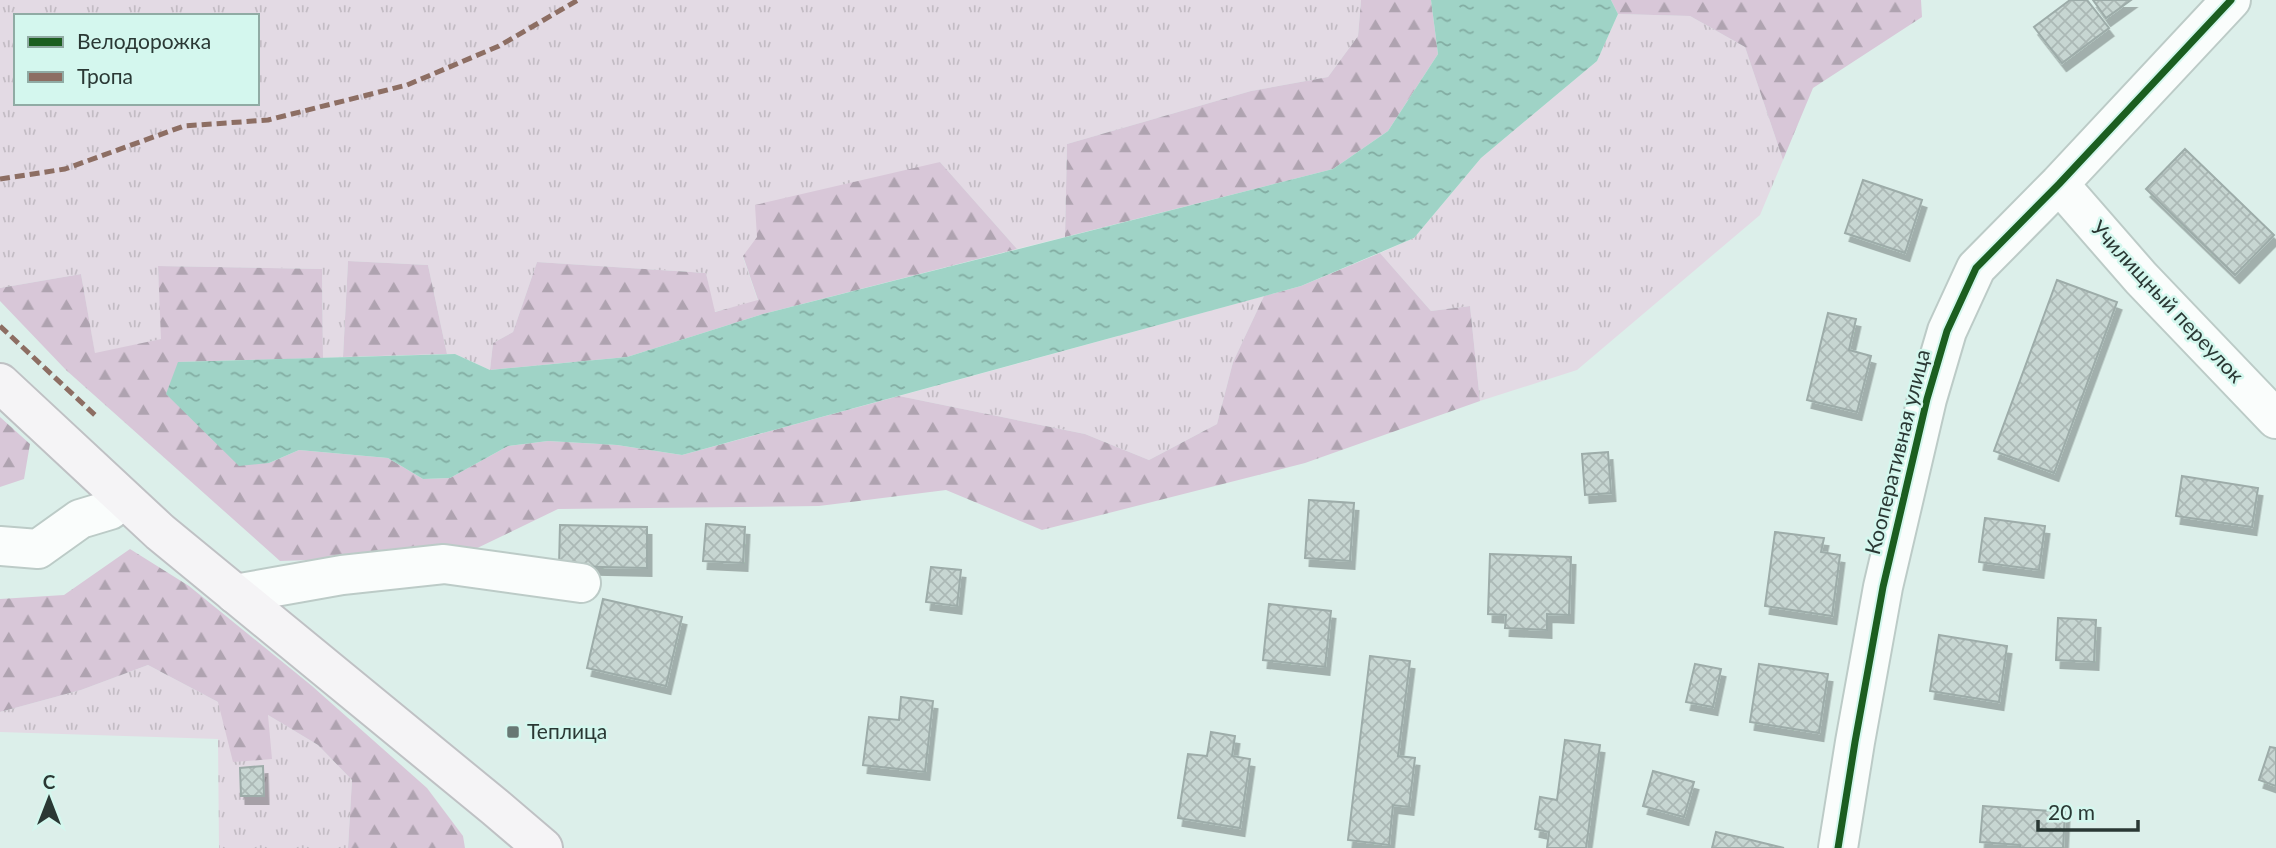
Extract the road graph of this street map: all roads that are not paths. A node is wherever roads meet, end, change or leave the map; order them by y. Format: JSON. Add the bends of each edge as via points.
{"nodes":[{"id":1,"x":2231,"y":0,"type":"edge"},
{"id":2,"x":2059,"y":184,"type":"junction"},
{"id":3,"x":0,"y":383,"type":"edge"},
{"id":4,"x":2276,"y":419,"type":"edge"},
{"id":5,"x":120,"y":496,"type":"junction"},
{"id":6,"x":0,"y":546,"type":"edge"},
{"id":7,"x":582,"y":583,"type":"dead end"},
{"id":8,"x":235,"y":594,"type":"junction"},
{"id":9,"x":542,"y":848,"type":"edge"},
{"id":10,"x":1838,"y":848,"type":"edge"}],
"edges":[{"from":1,"to":2,"type":"street","name":"Кооперативная улица"},
{"from":2,"to":4,"type":"street","name":"Училищный переулок","via":[[2141,278]]},
{"from":2,"to":10,"type":"street","name":"Кооперативная улица","via":[[1976,268],[1947,331],[1883,587]]},
{"from":3,"to":5,"type":"main road"},
{"from":5,"to":6,"type":"street","via":[[110,510],[80,519],[38,549]]},
{"from":5,"to":8,"type":"main road"},
{"from":7,"to":8,"type":"street","via":[[444,564],[342,575]]},
{"from":8,"to":9,"type":"main road"}]}
